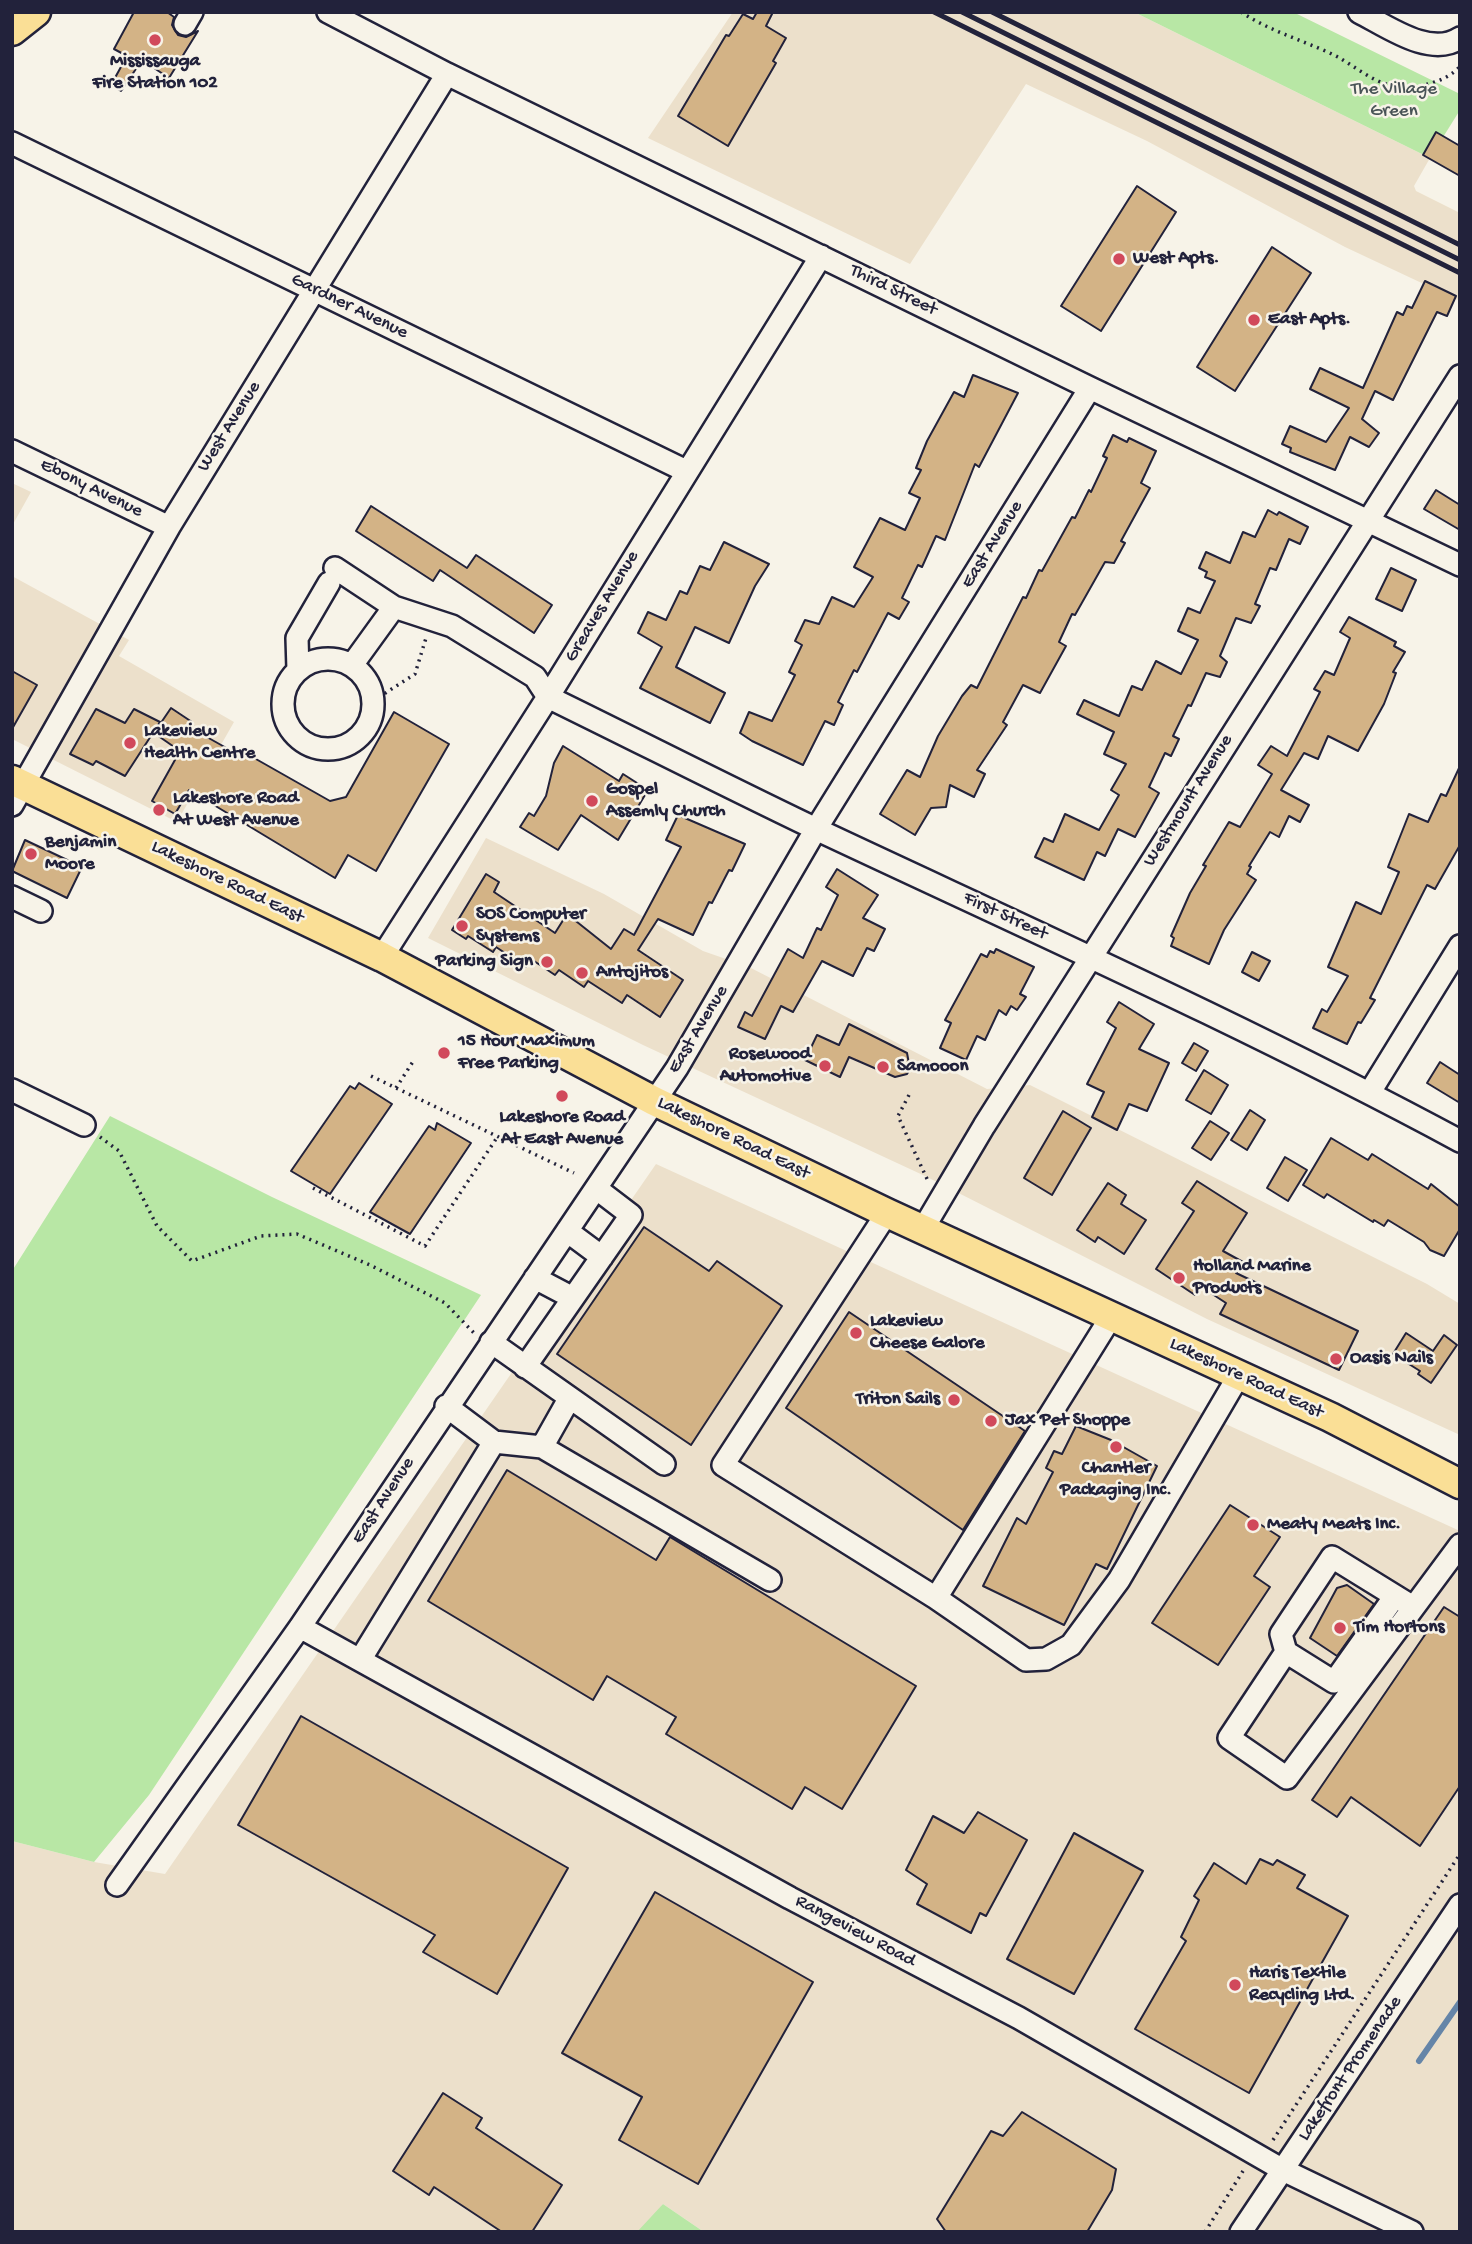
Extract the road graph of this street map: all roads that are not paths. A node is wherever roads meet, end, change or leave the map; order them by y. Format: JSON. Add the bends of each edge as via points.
{"nodes":[{"id":1,"x":16,"y":12,"type":"edge"},
{"id":2,"x":36,"y":12,"type":"edge"},
{"id":3,"x":328,"y":12,"type":"edge"},
{"id":4,"x":1359,"y":12,"type":"edge"},
{"id":5,"x":12,"y":30,"type":"edge"},
{"id":6,"x":1460,"y":38,"type":"edge"},
{"id":7,"x":447,"y":74,"type":"junction"},
{"id":8,"x":12,"y":143,"type":"edge"},
{"id":9,"x":821,"y":256,"type":"junction"},
{"id":10,"x":314,"y":290,"type":"junction"},
{"id":11,"x":1460,"y":376,"type":"edge"},
{"id":12,"x":1090,"y":388,"type":"junction"},
{"id":13,"x":12,"y":451,"type":"edge"},
{"id":14,"x":686,"y":471,"type":"junction"},
{"id":15,"x":1366,"y":523,"type":"junction"},
{"id":16,"x":169,"y":527,"type":"junction"},
{"id":17,"x":1460,"y":565,"type":"edge"},
{"id":18,"x":394,"y":607,"type":"junction"},
{"id":19,"x":352,"y":665,"type":"junction"},
{"id":20,"x":298,"y":670,"type":"junction"},
{"id":21,"x":548,"y":697,"type":"junction"},
{"id":22,"x":16,"y":790,"type":"edge"},
{"id":23,"x":816,"y":829,"type":"junction"},
{"id":24,"x":12,"y":897,"type":"edge"},
{"id":25,"x":41,"y":911,"type":"dead end"},
{"id":26,"x":1460,"y":946,"type":"edge"},
{"id":27,"x":382,"y":957,"type":"junction"},
{"id":28,"x":1091,"y":957,"type":"junction"},
{"id":29,"x":12,"y":1090,"type":"edge"},
{"id":30,"x":1370,"y":1092,"type":"junction"},
{"id":31,"x":654,"y":1101,"type":"junction"},
{"id":32,"x":84,"y":1125,"type":"road end"},
{"id":33,"x":1460,"y":1141,"type":"edge"},
{"id":34,"x":597,"y":1189,"type":"junction"},
{"id":35,"x":887,"y":1213,"type":"junction"},
{"id":36,"x":923,"y":1229,"type":"junction"},
{"id":37,"x":567,"y":1231,"type":"junction"},
{"id":38,"x":602,"y":1257,"type":"junction"},
{"id":39,"x":535,"y":1278,"type":"junction"},
{"id":40,"x":573,"y":1298,"type":"junction"},
{"id":41,"x":1111,"y":1317,"type":"junction"},
{"id":42,"x":491,"y":1342,"type":"junction"},
{"id":43,"x":524,"y":1367,"type":"junction"},
{"id":44,"x":1239,"y":1376,"type":"junction"},
{"id":45,"x":569,"y":1399,"type":"junction"},
{"id":46,"x":446,"y":1406,"type":"junction"},
{"id":47,"x":494,"y":1442,"type":"junction"},
{"id":48,"x":542,"y":1447,"type":"junction"},
{"id":49,"x":664,"y":1464,"type":"dead end"},
{"id":50,"x":1460,"y":1484,"type":"edge"},
{"id":51,"x":1460,"y":1545,"type":"edge"},
{"id":52,"x":770,"y":1580,"type":"dead end"},
{"id":53,"x":936,"y":1598,"type":"junction"},
{"id":54,"x":1404,"y":1602,"type":"junction"},
{"id":55,"x":300,"y":1627,"type":"junction"},
{"id":56,"x":1286,"y":1652,"type":"junction"},
{"id":57,"x":360,"y":1660,"type":"junction"},
{"id":58,"x":117,"y":1885,"type":"dead end"},
{"id":59,"x":1460,"y":1905,"type":"edge"},
{"id":60,"x":1283,"y":2170,"type":"junction"},
{"id":61,"x":1241,"y":2232,"type":"edge"},
{"id":62,"x":1412,"y":2232,"type":"edge"}],
"edges":[{"from":1,"to":5,"type":"main road"},
{"from":2,"to":5,"type":"main road"},
{"from":3,"to":7,"type":"street","name":"Third Street"},
{"from":4,"to":6,"type":"street","via":[[1430,46]]},
{"from":7,"to":9,"type":"street","name":"Third Street"},
{"from":7,"to":10,"type":"street","name":"West Avenue"},
{"from":8,"to":10,"type":"street","name":"Gardner Avenue"},
{"from":9,"to":12,"type":"street","name":"Third Street"},
{"from":9,"to":14,"type":"street","name":"Greaves Avenue"},
{"from":10,"to":14,"type":"street","name":"Gardner Avenue"},
{"from":10,"to":16,"type":"street","name":"West Avenue"},
{"from":11,"to":15,"type":"street","name":"Westmount Avenue"},
{"from":12,"to":15,"type":"street","name":"Third Street"},
{"from":12,"to":23,"type":"street","name":"East Avenue"},
{"from":13,"to":16,"type":"street","name":"Ebony Avenue"},
{"from":14,"to":21,"type":"street","name":"Greaves Avenue"},
{"from":15,"to":17,"type":"street","name":"Third Street"},
{"from":15,"to":28,"type":"street","name":"Westmount Avenue"},
{"from":16,"to":22,"type":"street","name":"West Avenue"},
{"from":18,"to":19,"type":"street"},
{"from":18,"to":20,"type":"street","via":[[332,576],[297,638]]},
{"from":18,"to":21,"type":"street","via":[[452,626],[535,677]]},
{"from":19,"to":20,"type":"street","via":[[324,659]]},
{"from":19,"to":20,"type":"street","via":[[363,675],[373,701],[368,726],[360,736],[337,748],[312,746],[291,729],[283,705]]},
{"from":21,"to":23,"type":"street","name":"First Street"},
{"from":21,"to":27,"type":"street","name":"Greaves Avenue"},
{"from":22,"to":27,"type":"main road","name":"Lakeshore Road East"},
{"from":23,"to":28,"type":"street","name":"First Street"},
{"from":23,"to":31,"type":"street","name":"East Avenue"},
{"from":24,"to":25,"type":"street"},
{"from":26,"to":30,"type":"street"},
{"from":27,"to":31,"type":"main road","name":"Lakeshore Road East"},
{"from":28,"to":30,"type":"street","name":"First Street"},
{"from":28,"to":36,"type":"street","name":"Westmount Avenue"},
{"from":29,"to":32,"type":"street"},
{"from":30,"to":33,"type":"street","name":"First Street"},
{"from":31,"to":34,"type":"street","name":"East Avenue"},
{"from":31,"to":35,"type":"main road","name":"Lakeshore Road East"},
{"from":34,"to":37,"type":"street","name":"East Avenue"},
{"from":34,"to":38,"type":"street","via":[[631,1215]]},
{"from":35,"to":36,"type":"main road","name":"Lakeshore Road East"},
{"from":35,"to":53,"type":"street","via":[[723,1465]]},
{"from":36,"to":41,"type":"main road","name":"Lakeshore Road East"},
{"from":37,"to":38,"type":"street"},
{"from":37,"to":39,"type":"street","name":"East Avenue"},
{"from":38,"to":40,"type":"street"},
{"from":39,"to":40,"type":"street"},
{"from":39,"to":42,"type":"street","name":"East Avenue"},
{"from":40,"to":43,"type":"street"},
{"from":41,"to":44,"type":"main road","name":"Lakeshore Road East"},
{"from":41,"to":53,"type":"street"},
{"from":42,"to":43,"type":"street"},
{"from":42,"to":46,"type":"street","name":"East Avenue"},
{"from":43,"to":45,"type":"street"},
{"from":44,"to":50,"type":"main road","name":"Lakeshore Road East"},
{"from":44,"to":53,"type":"street","via":[[1119,1580],[1072,1645],[1046,1659],[1026,1660]]},
{"from":45,"to":48,"type":"street"},
{"from":45,"to":49,"type":"street"},
{"from":46,"to":47,"type":"street"},
{"from":46,"to":55,"type":"street","name":"East Avenue"},
{"from":47,"to":48,"type":"street"},
{"from":47,"to":57,"type":"street"},
{"from":48,"to":52,"type":"street"},
{"from":51,"to":54,"type":"street","via":[[1432,1586]]},
{"from":54,"to":56,"type":"street","via":[[1334,1682]]},
{"from":54,"to":56,"type":"street","via":[[1332,1557],[1281,1634]]},
{"from":54,"to":56,"type":"street","via":[[1287,1778],[1229,1738]]},
{"from":55,"to":57,"type":"street","name":"Rangeview Road"},
{"from":55,"to":58,"type":"street","name":"East Avenue"},
{"from":57,"to":60,"type":"street","name":"Rangeview Road","via":[[790,1898],[1018,2018]]},
{"from":59,"to":60,"type":"street","name":"Lakefront Promenade"},
{"from":60,"to":61,"type":"street","name":"Lakefront Promenade"},
{"from":60,"to":62,"type":"street","name":"Rangeview Road"}]}
